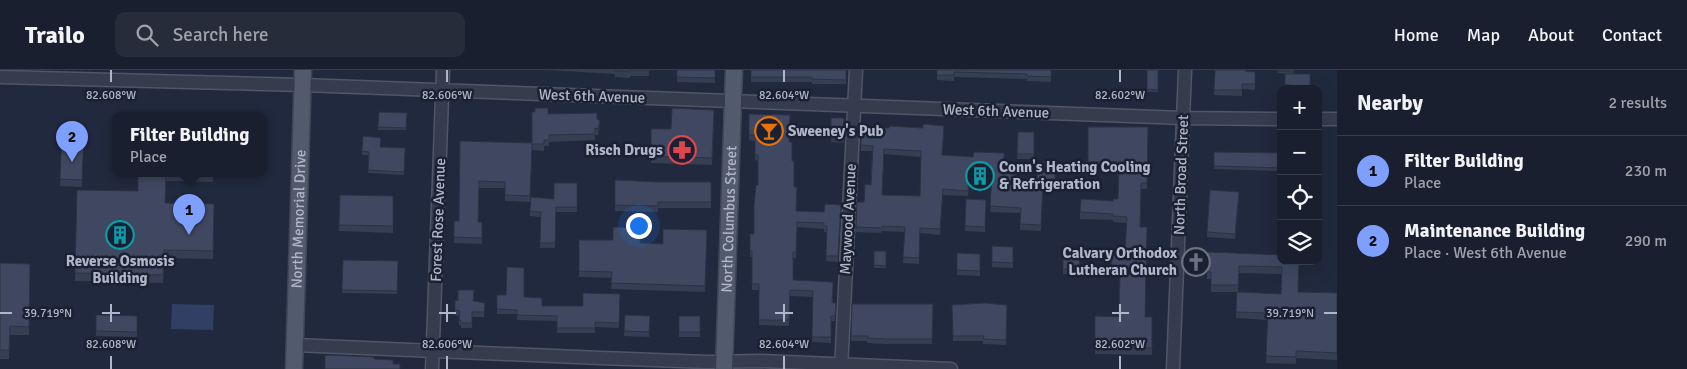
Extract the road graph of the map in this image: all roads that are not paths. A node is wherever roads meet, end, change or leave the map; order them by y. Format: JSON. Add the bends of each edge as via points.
{"nodes":[{"id":1,"x":443,"y":70,"type":"edge"},
{"id":2,"x":734,"y":70,"type":"edge"},
{"id":3,"x":856,"y":70,"type":"edge"},
{"id":4,"x":1184,"y":70,"type":"edge"},
{"id":5,"x":0,"y":77,"type":"edge"},
{"id":6,"x":303,"y":77,"type":"edge"},
{"id":7,"x":442,"y":90,"type":"junction"},
{"id":8,"x":733,"y":100,"type":"junction"},
{"id":9,"x":854,"y":105,"type":"junction"},
{"id":10,"x":1183,"y":118,"type":"junction"},
{"id":11,"x":1277,"y":119,"type":"edge"},
{"id":12,"x":1322,"y":119,"type":"edge"},
{"id":13,"x":1337,"y":119,"type":"edge"},
{"id":14,"x":295,"y":345,"type":"junction"},
{"id":15,"x":432,"y":350,"type":"junction"},
{"id":16,"x":724,"y":365,"type":"edge"},
{"id":17,"x":841,"y":367,"type":"edge"},
{"id":18,"x":294,"y":369,"type":"edge"},
{"id":19,"x":432,"y":369,"type":"edge"},
{"id":20,"x":951,"y":369,"type":"edge"},
{"id":21,"x":1173,"y":369,"type":"edge"}],
"edges":[{"from":1,"to":7,"type":"street","name":"Forest Rose Avenue"},
{"from":2,"to":8,"type":"main road","name":"North Columbus Street"},
{"from":3,"to":9,"type":"street","name":"Maywood Avenue"},
{"from":4,"to":10,"type":"street","name":"North Broad Street"},
{"from":5,"to":6,"type":"street","name":"West 6th Avenue"},
{"from":6,"to":7,"type":"street","name":"West 6th Avenue"},
{"from":6,"to":14,"type":"main road","name":"North Memorial Drive"},
{"from":7,"to":8,"type":"street","name":"West 6th Avenue"},
{"from":7,"to":15,"type":"street","name":"Forest Rose Avenue"},
{"from":8,"to":9,"type":"street","name":"West 6th Avenue"},
{"from":8,"to":16,"type":"main road","name":"North Columbus Street"},
{"from":9,"to":10,"type":"street","name":"West 6th Avenue"},
{"from":9,"to":17,"type":"street","name":"Maywood Avenue"},
{"from":10,"to":11,"type":"street","name":"West 6th Avenue"},
{"from":10,"to":21,"type":"street","name":"North Broad Street"},
{"from":12,"to":13,"type":"street"},
{"from":14,"to":15,"type":"street"},
{"from":14,"to":18,"type":"main road","name":"North Memorial Drive"},
{"from":15,"to":16,"type":"street"},
{"from":15,"to":19,"type":"street","name":"Forest Rose Avenue"},
{"from":16,"to":17,"type":"street","via":[[760,361]]},
{"from":17,"to":20,"type":"street"}]}
